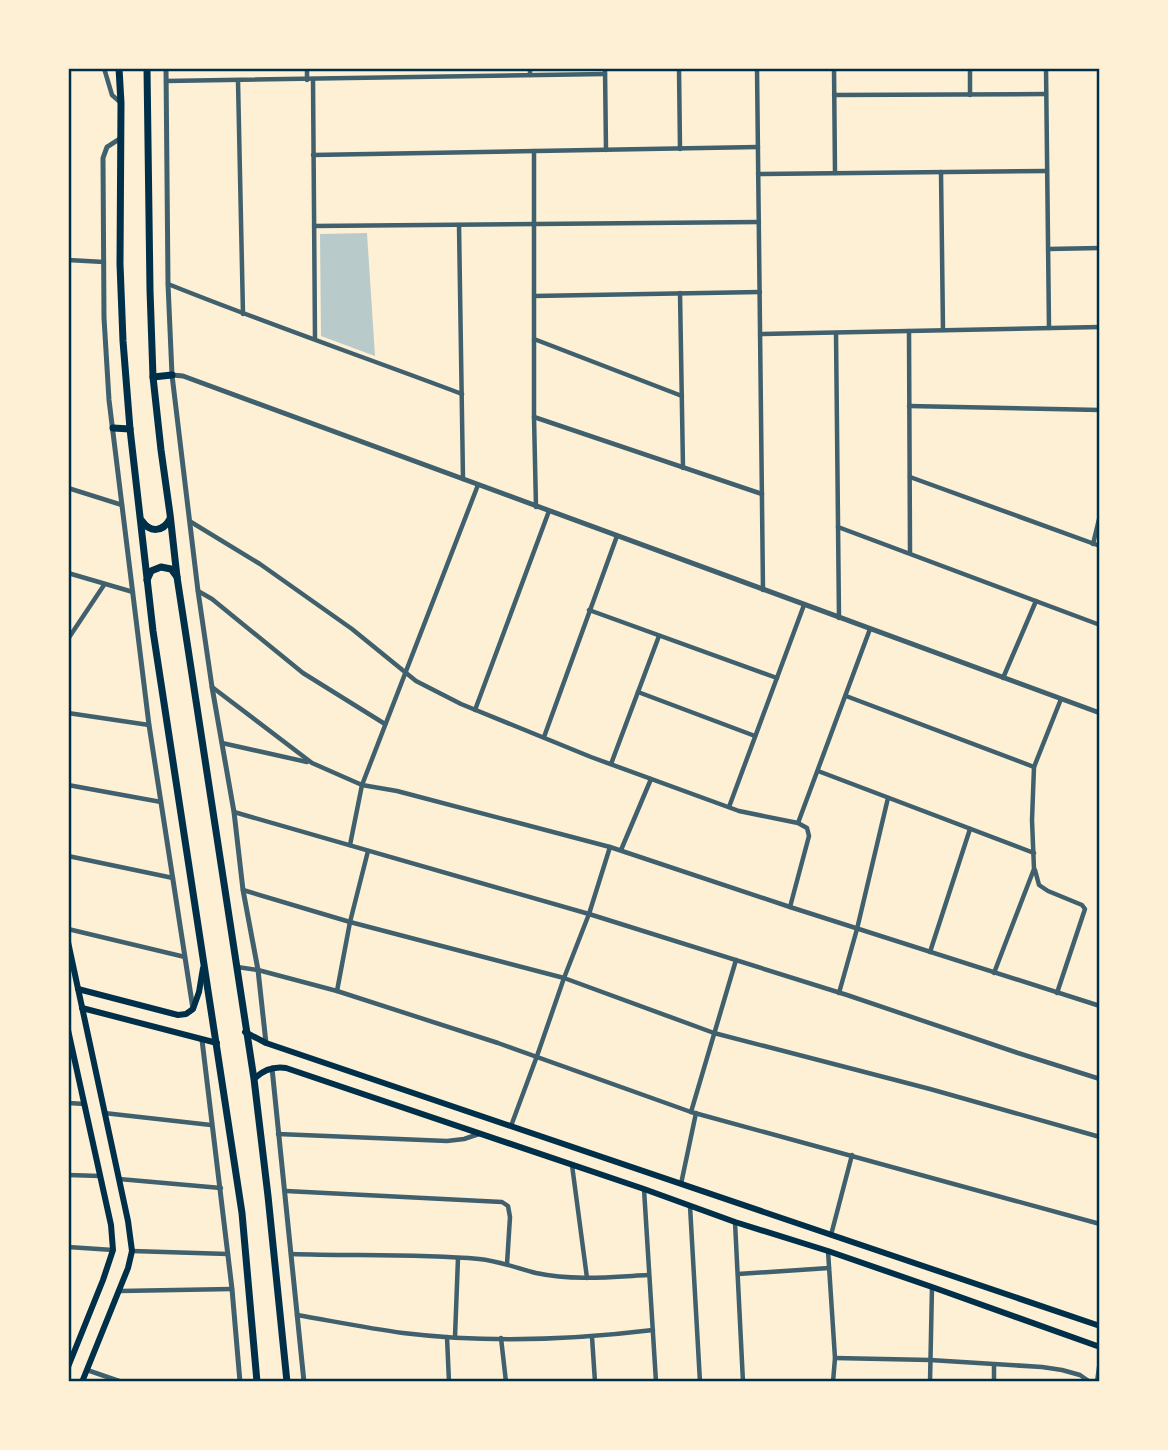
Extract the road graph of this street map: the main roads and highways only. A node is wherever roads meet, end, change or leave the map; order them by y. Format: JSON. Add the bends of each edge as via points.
{"nodes":[{"id":1,"x":119,"y":68,"type":"edge"},
{"id":2,"x":147,"y":68,"type":"edge"},
{"id":3,"x":172,"y":375,"type":"road end"},
{"id":4,"x":153,"y":377,"type":"junction"},
{"id":5,"x":113,"y":429,"type":"road end"},
{"id":6,"x":130,"y":429,"type":"junction"},
{"id":7,"x":170,"y":514,"type":"junction"},
{"id":8,"x":140,"y":517,"type":"junction"},
{"id":9,"x":177,"y":577,"type":"junction"},
{"id":10,"x":147,"y":582,"type":"junction"},
{"id":11,"x":68,"y":942,"type":"edge"},
{"id":12,"x":203,"y":966,"type":"junction"},
{"id":13,"x":78,"y":989,"type":"junction"},
{"id":14,"x":96,"y":993,"type":"junction"},
{"id":15,"x":82,"y":1008,"type":"junction"},
{"id":16,"x":92,"y":1010,"type":"junction"},
{"id":17,"x":68,"y":1030,"type":"edge"},
{"id":18,"x":245,"y":1032,"type":"junction"},
{"id":19,"x":217,"y":1043,"type":"junction"},
{"id":20,"x":254,"y":1079,"type":"junction"},
{"id":21,"x":111,"y":1143,"type":"junction"},
{"id":22,"x":93,"y":1146,"type":"junction"},
{"id":23,"x":766,"y":1213,"type":"junction"},
{"id":24,"x":758,"y":1228,"type":"junction"},
{"id":25,"x":1100,"y":1326,"type":"edge"},
{"id":26,"x":1100,"y":1347,"type":"edge"},
{"id":27,"x":70,"y":1356,"type":"edge"},
{"id":28,"x":68,"y":1367,"type":"edge"},
{"id":29,"x":286,"y":1378,"type":"edge"},
{"id":30,"x":82,"y":1382,"type":"edge"},
{"id":31,"x":257,"y":1382,"type":"edge"},
{"id":32,"x":292,"y":1382,"type":"edge"}],
"edges":[{"from":1,"to":6,"type":"highway","via":[[121,277]]},
{"from":2,"to":4,"type":"highway"},
{"from":3,"to":4,"type":"highway"},
{"from":4,"to":7,"type":"highway"},
{"from":5,"to":6,"type":"highway"},
{"from":6,"to":8,"type":"highway"},
{"from":7,"to":8,"type":"highway","via":[[166,525],[157,530],[145,526]]},
{"from":7,"to":9,"type":"highway"},
{"from":8,"to":10,"type":"highway"},
{"from":9,"to":10,"type":"highway","via":[[171,569],[161,567],[151,571]]},
{"from":9,"to":18,"type":"highway"},
{"from":10,"to":12,"type":"highway"},
{"from":11,"to":13,"type":"main road"},
{"from":12,"to":14,"type":"main road","via":[[193,1009],[186,1014]]},
{"from":12,"to":19,"type":"highway"},
{"from":13,"to":14,"type":"main road"},
{"from":13,"to":15,"type":"main road"},
{"from":14,"to":16,"type":"main road"},
{"from":15,"to":16,"type":"main road"},
{"from":15,"to":21,"type":"main road"},
{"from":16,"to":19,"type":"main road"},
{"from":17,"to":22,"type":"main road"},
{"from":18,"to":20,"type":"highway"},
{"from":18,"to":23,"type":"main road"},
{"from":19,"to":31,"type":"highway","via":[[242,1213]]},
{"from":20,"to":24,"type":"main road","via":[[272,1068],[286,1068]]},
{"from":20,"to":29,"type":"highway"},
{"from":21,"to":22,"type":"main road"},
{"from":21,"to":30,"type":"main road","via":[[132,1251]]},
{"from":22,"to":27,"type":"main road","via":[[113,1250]]},
{"from":23,"to":24,"type":"main road"},
{"from":23,"to":25,"type":"main road"},
{"from":24,"to":26,"type":"main road"},
{"from":27,"to":28,"type":"main road"},
{"from":29,"to":32,"type":"highway"}]}
